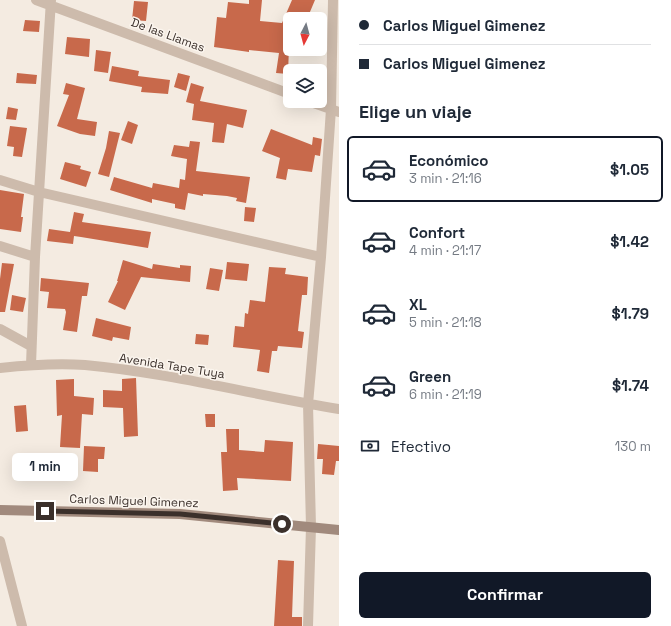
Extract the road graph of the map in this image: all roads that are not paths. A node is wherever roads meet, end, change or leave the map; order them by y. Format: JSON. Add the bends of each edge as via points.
{"nodes":[{"id":1,"x":36,"y":0,"type":"edge"},
{"id":2,"x":333,"y":0,"type":"edge"},
{"id":3,"x":51,"y":3,"type":"edge"},
{"id":4,"x":283,"y":91,"type":"edge"},
{"id":5,"x":335,"y":111,"type":"edge"},
{"id":6,"x":0,"y":180,"type":"edge"},
{"id":7,"x":39,"y":192,"type":"junction"},
{"id":8,"x":0,"y":246,"type":"edge"},
{"id":9,"x":35,"y":257,"type":"junction"},
{"id":10,"x":321,"y":257,"type":"junction"},
{"id":11,"x":0,"y":329,"type":"edge"},
{"id":12,"x":31,"y":346,"type":"junction"},
{"id":13,"x":31,"y":365,"type":"junction"},
{"id":14,"x":0,"y":368,"type":"edge"},
{"id":15,"x":308,"y":404,"type":"junction"},
{"id":16,"x":339,"y":409,"type":"edge"},
{"id":17,"x":0,"y":510,"type":"edge"},
{"id":18,"x":311,"y":527,"type":"junction"},
{"id":19,"x":339,"y":530,"type":"edge"},
{"id":20,"x":0,"y":541,"type":"edge"},
{"id":21,"x":22,"y":626,"type":"edge"},
{"id":22,"x":308,"y":626,"type":"edge"}],
"edges":[{"from":1,"to":3,"type":"street","name":"De las Llamas"},
{"from":2,"to":5,"type":"street"},
{"from":3,"to":4,"type":"street","name":"De las Llamas"},
{"from":3,"to":7,"type":"street"},
{"from":5,"to":10,"type":"street"},
{"from":6,"to":7,"type":"street"},
{"from":7,"to":9,"type":"street"},
{"from":7,"to":10,"type":"street"},
{"from":8,"to":9,"type":"street"},
{"from":9,"to":12,"type":"street"},
{"from":10,"to":15,"type":"street"},
{"from":11,"to":12,"type":"street"},
{"from":12,"to":13,"type":"street"},
{"from":13,"to":14,"type":"street","name":"Avenida Tape Tuya"},
{"from":13,"to":15,"type":"street","name":"Avenida Tape Tuya","via":[[84,365],[178,378]]},
{"from":15,"to":16,"type":"street","name":"Avenida Tape Tuya"},
{"from":15,"to":18,"type":"street"},
{"from":17,"to":18,"type":"street","name":"Carlos Miguel Gimenez","via":[[180,514]]},
{"from":18,"to":19,"type":"street","name":"Carlos Miguel Gimenez"},
{"from":18,"to":22,"type":"street"},
{"from":20,"to":21,"type":"street"}]}
